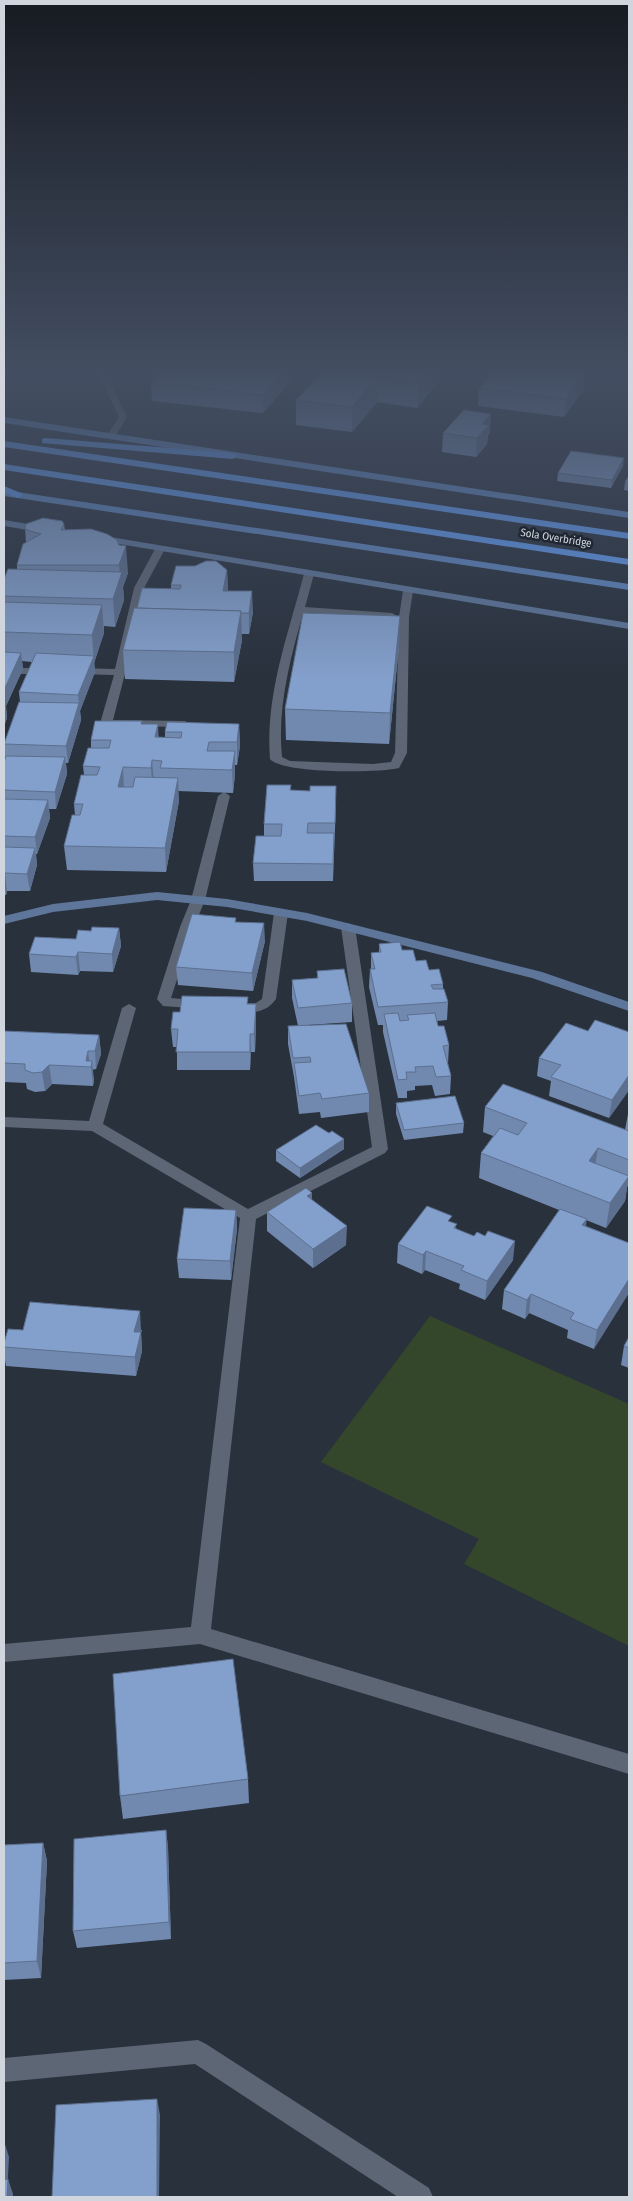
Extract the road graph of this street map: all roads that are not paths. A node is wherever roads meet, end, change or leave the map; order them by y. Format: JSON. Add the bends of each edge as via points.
{"nodes":[{"id":1,"x":38,"y":473,"type":"edge"},
{"id":2,"x":195,"y":473,"type":"edge"},
{"id":3,"x":345,"y":473,"type":"edge"},
{"id":4,"x":4,"y":491,"type":"edge"},
{"id":5,"x":629,"y":515,"type":"edge"},
{"id":6,"x":4,"y":523,"type":"edge"},
{"id":7,"x":52,"y":531,"type":"edge"},
{"id":8,"x":629,"y":536,"type":"edge"},
{"id":9,"x":92,"y":537,"type":"edge"},
{"id":10,"x":160,"y":549,"type":"junction"},
{"id":11,"x":629,"y":562,"type":"edge"},
{"id":12,"x":309,"y":574,"type":"junction"},
{"id":13,"x":629,"y":587,"type":"edge"},
{"id":14,"x":408,"y":591,"type":"junction"},
{"id":15,"x":300,"y":610,"type":"junction"},
{"id":16,"x":404,"y":617,"type":"junction"},
{"id":17,"x":629,"y":626,"type":"edge"},
{"id":18,"x":4,"y":671,"type":"edge"},
{"id":19,"x":120,"y":672,"type":"junction"},
{"id":20,"x":193,"y":724,"type":"edge"},
{"id":21,"x":224,"y":796,"type":"dead end"},
{"id":22,"x":198,"y":900,"type":"junction"},
{"id":23,"x":281,"y":913,"type":"junction"},
{"id":24,"x":4,"y":920,"type":"edge"},
{"id":25,"x":348,"y":927,"type":"junction"},
{"id":26,"x":629,"y":1007,"type":"edge"},
{"id":27,"x":129,"y":1008,"type":"dead end"},
{"id":28,"x":4,"y":1122,"type":"edge"},
{"id":29,"x":95,"y":1126,"type":"junction"},
{"id":30,"x":248,"y":1216,"type":"junction"},
{"id":31,"x":200,"y":1635,"type":"junction"},
{"id":32,"x":4,"y":1653,"type":"edge"},
{"id":33,"x":629,"y":1764,"type":"edge"},
{"id":34,"x":4,"y":2070,"type":"edge"},
{"id":35,"x":420,"y":2197,"type":"edge"}],
"edges":[{"from":1,"to":11,"type":"highway","name":"Sola Overbridge"},
{"from":2,"to":8,"type":"highway","name":"Sola Overbridge"},
{"from":3,"to":5,"type":"main road"},
{"from":4,"to":13,"type":"main road"},
{"from":6,"to":7,"type":"street"},
{"from":9,"to":10,"type":"street"},
{"from":10,"to":12,"type":"street"},
{"from":10,"to":19,"type":"street","via":[[139,588]]},
{"from":12,"to":14,"type":"street"},
{"from":12,"to":15,"type":"street"},
{"from":14,"to":16,"type":"street"},
{"from":14,"to":17,"type":"street"},
{"from":15,"to":16,"type":"street"},
{"from":15,"to":16,"type":"street","via":[[279,693],[273,741],[276,759],[288,764],[374,768],[395,765],[401,753]]},
{"from":18,"to":19,"type":"street"},
{"from":19,"to":20,"type":"street","via":[[107,720],[109,724]]},
{"from":21,"to":22,"type":"street"},
{"from":22,"to":23,"type":"street"},
{"from":22,"to":23,"type":"street","via":[[164,999],[168,1003],[260,1008],[266,1005]]},
{"from":22,"to":24,"type":"street","via":[[157,896],[103,901],[53,908]]},
{"from":23,"to":25,"type":"street"},
{"from":25,"to":26,"type":"street","via":[[537,975]]},
{"from":25,"to":30,"type":"street","via":[[380,1149]]},
{"from":27,"to":29,"type":"street"},
{"from":28,"to":29,"type":"street"},
{"from":29,"to":30,"type":"street"},
{"from":30,"to":31,"type":"street"},
{"from":31,"to":32,"type":"street"},
{"from":31,"to":33,"type":"street"},
{"from":34,"to":35,"type":"street","via":[[198,2052]]}]}
